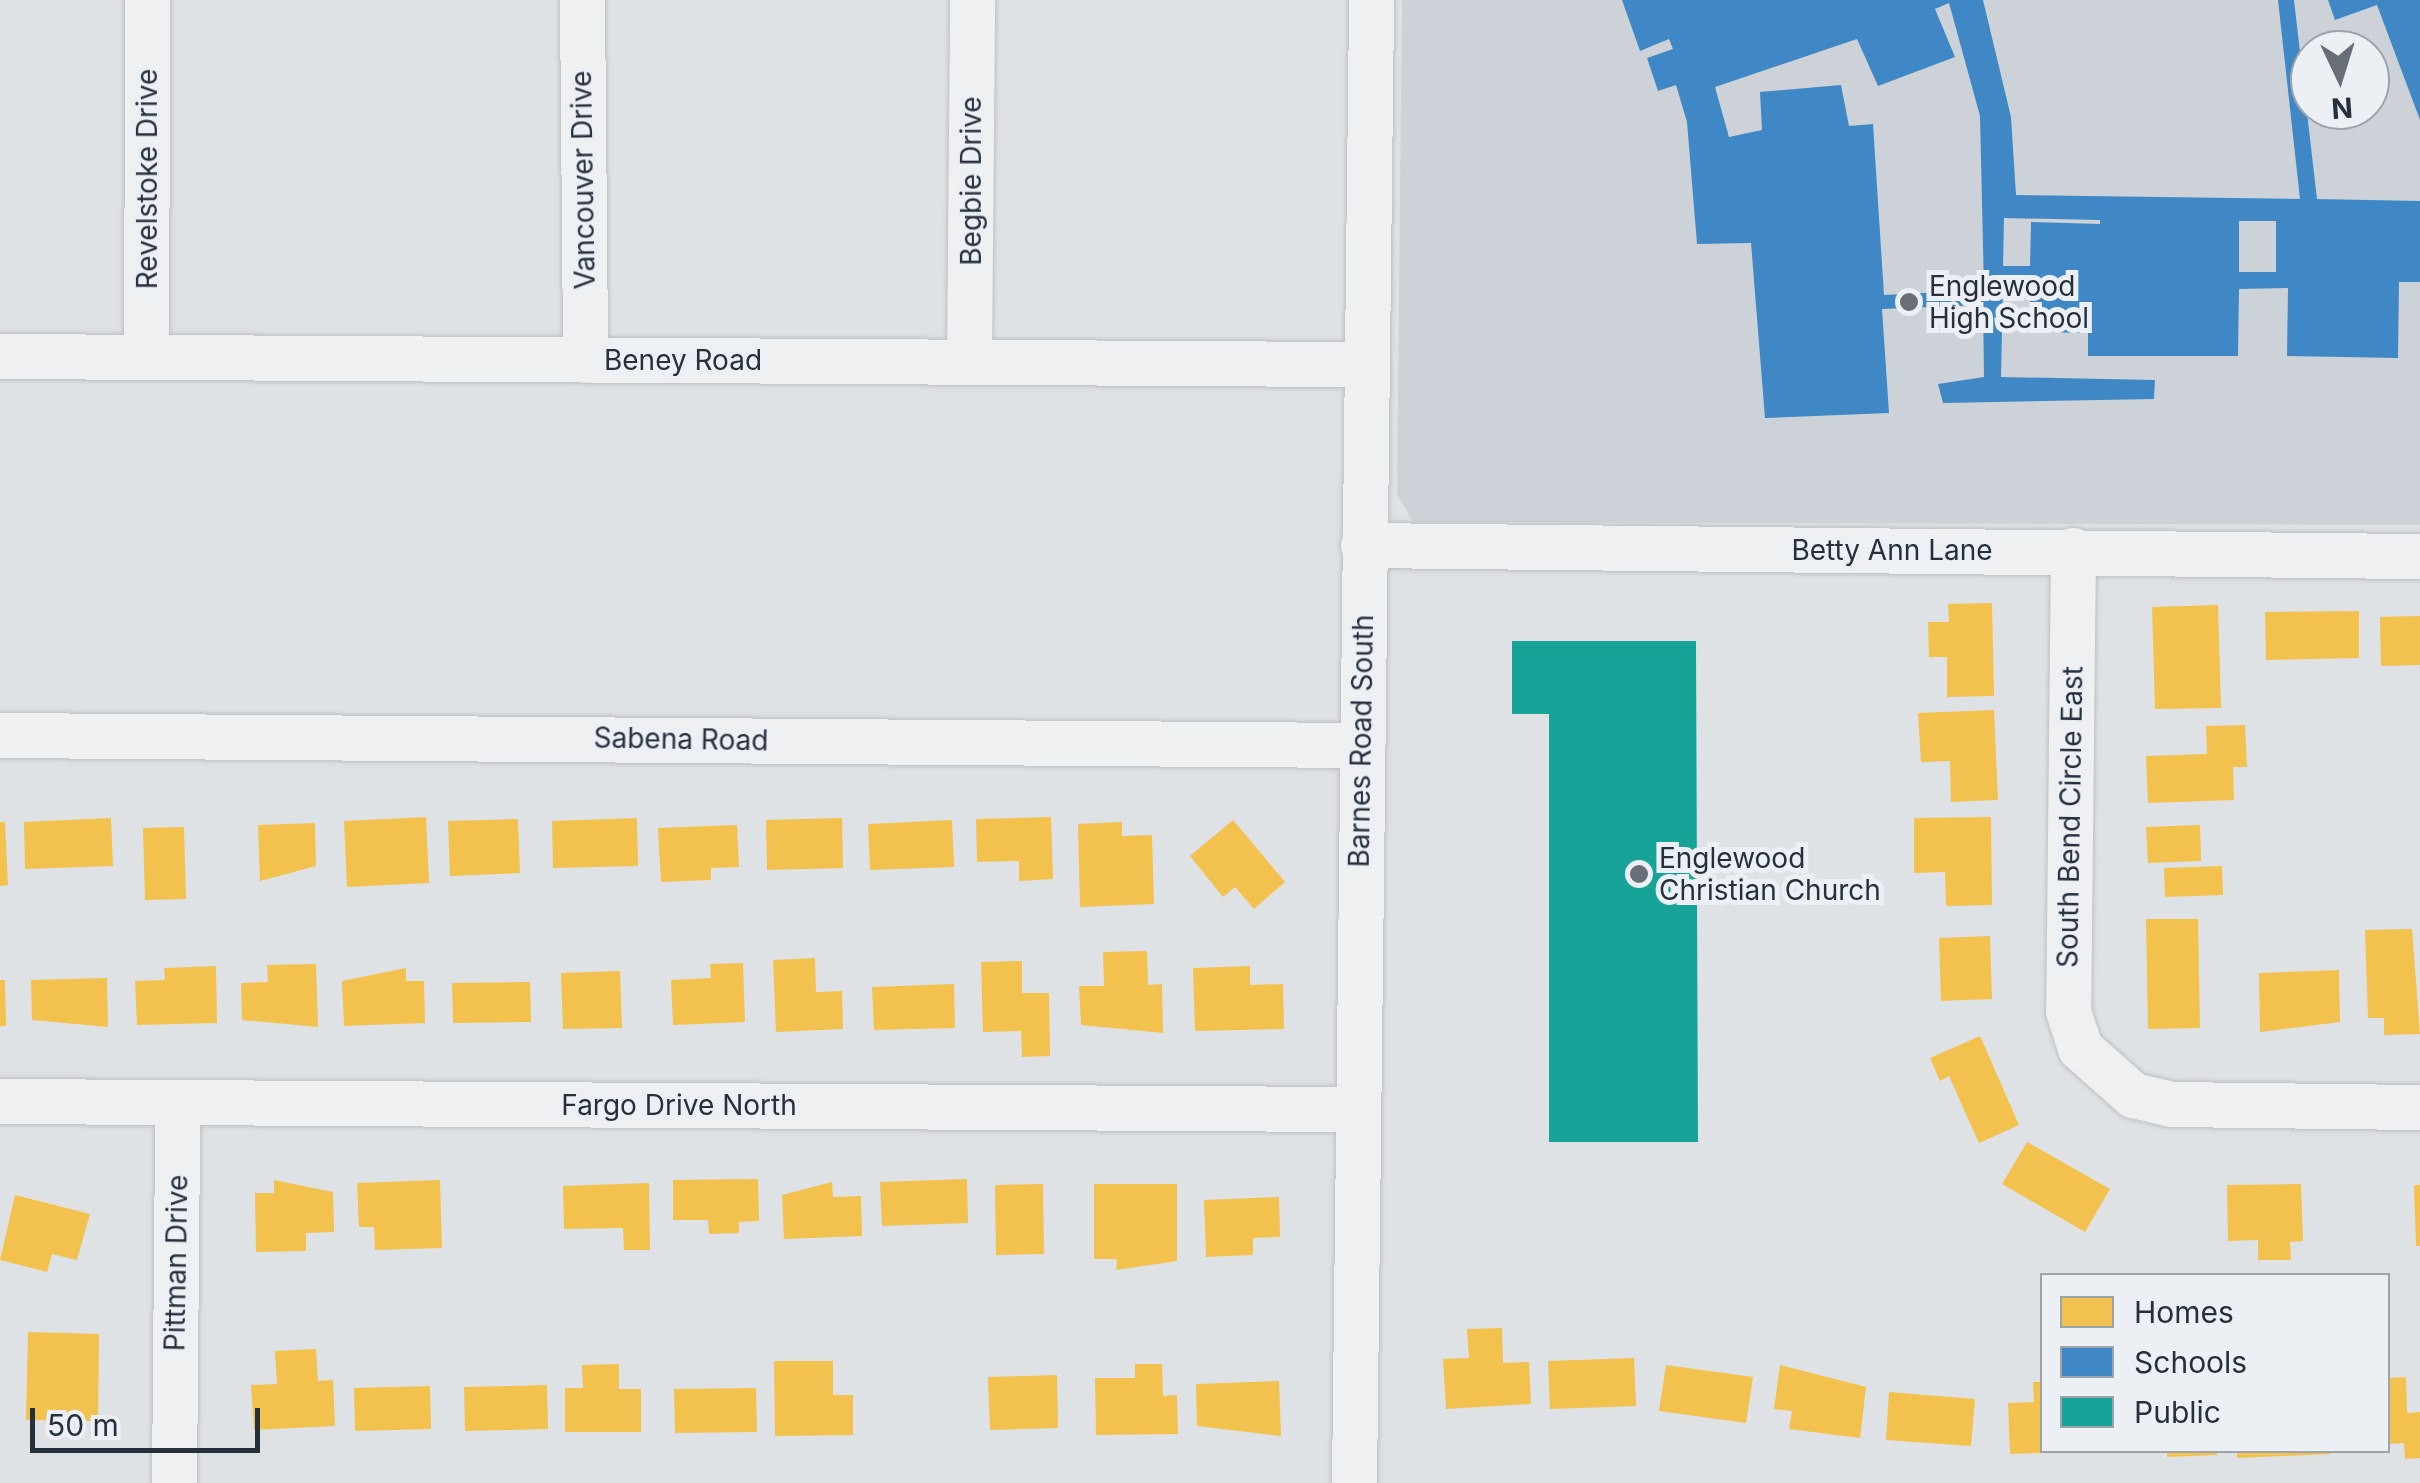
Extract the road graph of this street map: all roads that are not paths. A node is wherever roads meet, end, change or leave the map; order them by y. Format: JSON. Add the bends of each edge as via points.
{"nodes":[{"id":1,"x":147,"y":0,"type":"edge"},
{"id":2,"x":582,"y":0,"type":"edge"},
{"id":3,"x":972,"y":0,"type":"edge"},
{"id":4,"x":1371,"y":0,"type":"edge"},
{"id":5,"x":0,"y":356,"type":"edge"},
{"id":6,"x":146,"y":357,"type":"junction"},
{"id":7,"x":585,"y":360,"type":"junction"},
{"id":8,"x":970,"y":361,"type":"junction"},
{"id":9,"x":1367,"y":364,"type":"junction"},
{"id":10,"x":1364,"y":545,"type":"junction"},
{"id":11,"x":2073,"y":550,"type":"junction"},
{"id":12,"x":2420,"y":556,"type":"edge"},
{"id":13,"x":0,"y":735,"type":"edge"},
{"id":14,"x":1361,"y":745,"type":"junction"},
{"id":15,"x":0,"y":1101,"type":"edge"},
{"id":16,"x":177,"y":1102,"type":"junction"},
{"id":17,"x":2420,"y":1107,"type":"edge"},
{"id":18,"x":1357,"y":1109,"type":"junction"},
{"id":19,"x":174,"y":1483,"type":"edge"},
{"id":20,"x":1354,"y":1483,"type":"edge"}],
"edges":[{"from":1,"to":6,"type":"street","name":"Revelstoke Drive"},
{"from":2,"to":7,"type":"street","name":"Vancouver Drive"},
{"from":3,"to":8,"type":"street","name":"Begbie Drive"},
{"from":4,"to":9,"type":"street","name":"Barnes Road South"},
{"from":5,"to":6,"type":"street","name":"Beney Road"},
{"from":6,"to":7,"type":"street","name":"Beney Road"},
{"from":7,"to":8,"type":"street","name":"Beney Road"},
{"from":8,"to":9,"type":"street","name":"Beney Road"},
{"from":9,"to":10,"type":"street","name":"Barnes Road South"},
{"from":10,"to":11,"type":"street","name":"Betty Ann Lane"},
{"from":10,"to":14,"type":"street","name":"Barnes Road South"},
{"from":11,"to":12,"type":"street","name":"Betty Ann Lane"},
{"from":11,"to":17,"type":"street","name":"South Bend Circle East","via":[[2068,1011],[2101,1074],[2171,1104]]},
{"from":13,"to":14,"type":"street","name":"Sabena Road"},
{"from":14,"to":18,"type":"street","name":"Barnes Road South"},
{"from":15,"to":16,"type":"street","name":"Fargo Drive North"},
{"from":16,"to":18,"type":"street","name":"Fargo Drive North"},
{"from":16,"to":19,"type":"street","name":"Pittman Drive"},
{"from":18,"to":20,"type":"street","name":"Barnes Road South"}]}
